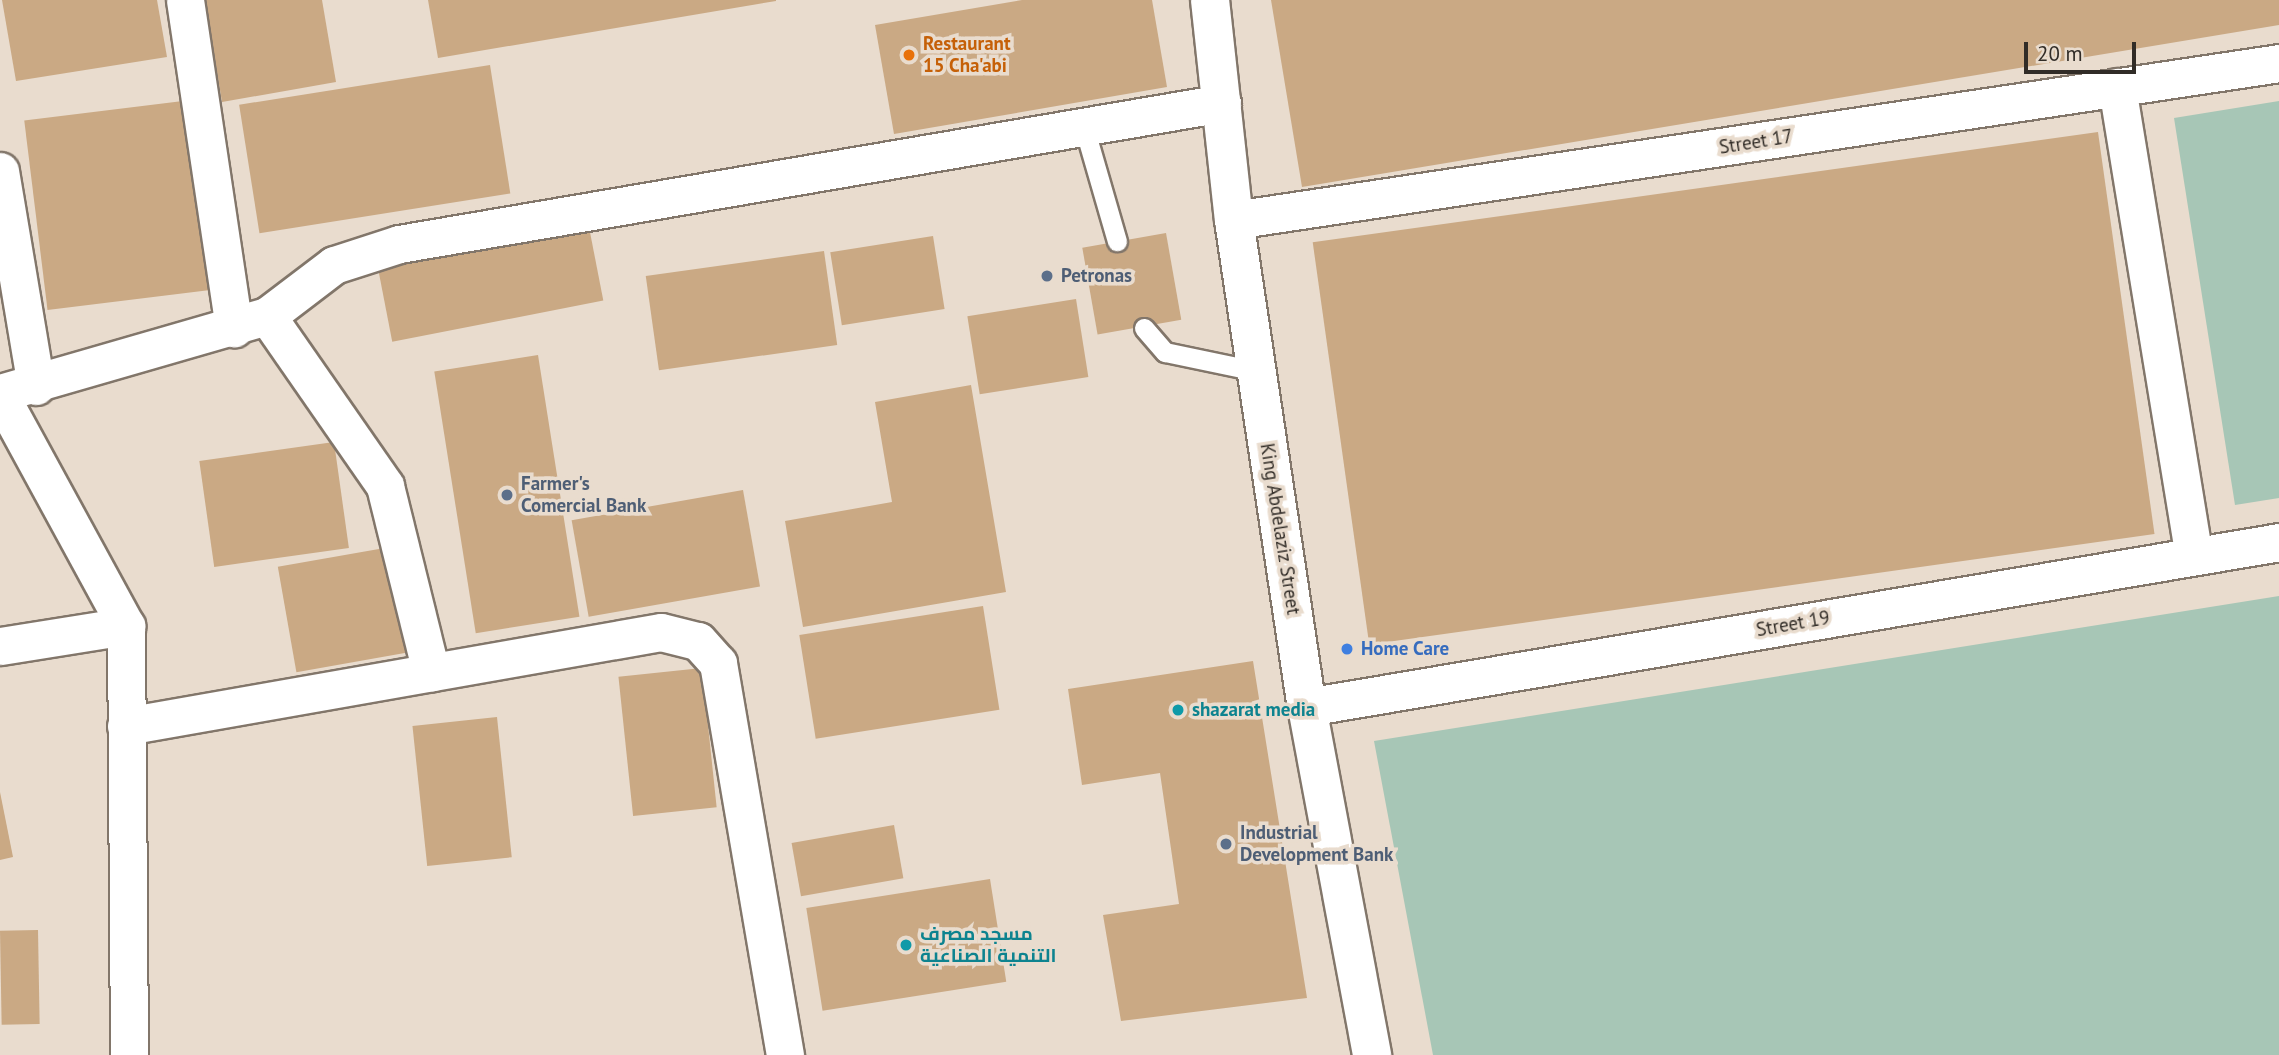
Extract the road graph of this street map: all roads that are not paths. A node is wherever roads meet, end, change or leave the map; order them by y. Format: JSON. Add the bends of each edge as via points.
{"nodes":[{"id":1,"x":185,"y":0,"type":"edge"},
{"id":2,"x":1210,"y":0,"type":"edge"},
{"id":3,"x":2279,"y":63,"type":"edge"},
{"id":4,"x":2117,"y":87,"type":"junction"},
{"id":5,"x":1222,"y":103,"type":"junction"},
{"id":6,"x":1084,"y":127,"type":"junction"},
{"id":7,"x":0,"y":171,"type":"edge"},
{"id":8,"x":1234,"y":220,"type":"junction"},
{"id":9,"x":1117,"y":241,"type":"dead end"},
{"id":10,"x":250,"y":322,"type":"junction"},
{"id":11,"x":1144,"y":328,"type":"dead end"},
{"id":12,"x":1256,"y":371,"type":"junction"},
{"id":13,"x":36,"y":386,"type":"junction"},
{"id":14,"x":0,"y":394,"type":"edge"},
{"id":15,"x":2279,"y":542,"type":"edge"},
{"id":16,"x":2194,"y":556,"type":"junction"},
{"id":17,"x":126,"y":626,"type":"junction"},
{"id":18,"x":0,"y":646,"type":"edge"},
{"id":19,"x":431,"y":672,"type":"junction"},
{"id":20,"x":1307,"y":707,"type":"junction"},
{"id":21,"x":127,"y":726,"type":"junction"},
{"id":22,"x":129,"y":1055,"type":"edge"},
{"id":23,"x":785,"y":1055,"type":"edge"},
{"id":24,"x":1371,"y":1055,"type":"edge"}],
"edges":[{"from":1,"to":10,"type":"street"},
{"from":2,"to":5,"type":"street","name":"King Abdelaziz Street"},
{"from":3,"to":4,"type":"street","name":"Street 17"},
{"from":4,"to":8,"type":"street","name":"Street 17"},
{"from":4,"to":16,"type":"street"},
{"from":5,"to":6,"type":"street"},
{"from":5,"to":8,"type":"street","name":"King Abdelaziz Street"},
{"from":6,"to":9,"type":"lane"},
{"from":6,"to":10,"type":"street","via":[[399,244],[334,265]]},
{"from":7,"to":13,"type":"street"},
{"from":8,"to":12,"type":"street","name":"King Abdelaziz Street"},
{"from":10,"to":13,"type":"street"},
{"from":10,"to":19,"type":"street","via":[[385,486]]},
{"from":11,"to":12,"type":"lane","via":[[1165,352]]},
{"from":12,"to":20,"type":"street","name":"King Abdelaziz Street"},
{"from":13,"to":14,"type":"street"},
{"from":14,"to":17,"type":"street"},
{"from":15,"to":16,"type":"street","name":"Street 19"},
{"from":16,"to":20,"type":"street","name":"Street 19"},
{"from":17,"to":18,"type":"street"},
{"from":17,"to":21,"type":"street"},
{"from":19,"to":21,"type":"street"},
{"from":19,"to":23,"type":"street","via":[[662,632],[698,641],[718,663]]},
{"from":20,"to":24,"type":"street","name":"King Abdelaziz Street"},
{"from":21,"to":22,"type":"street"}]}
